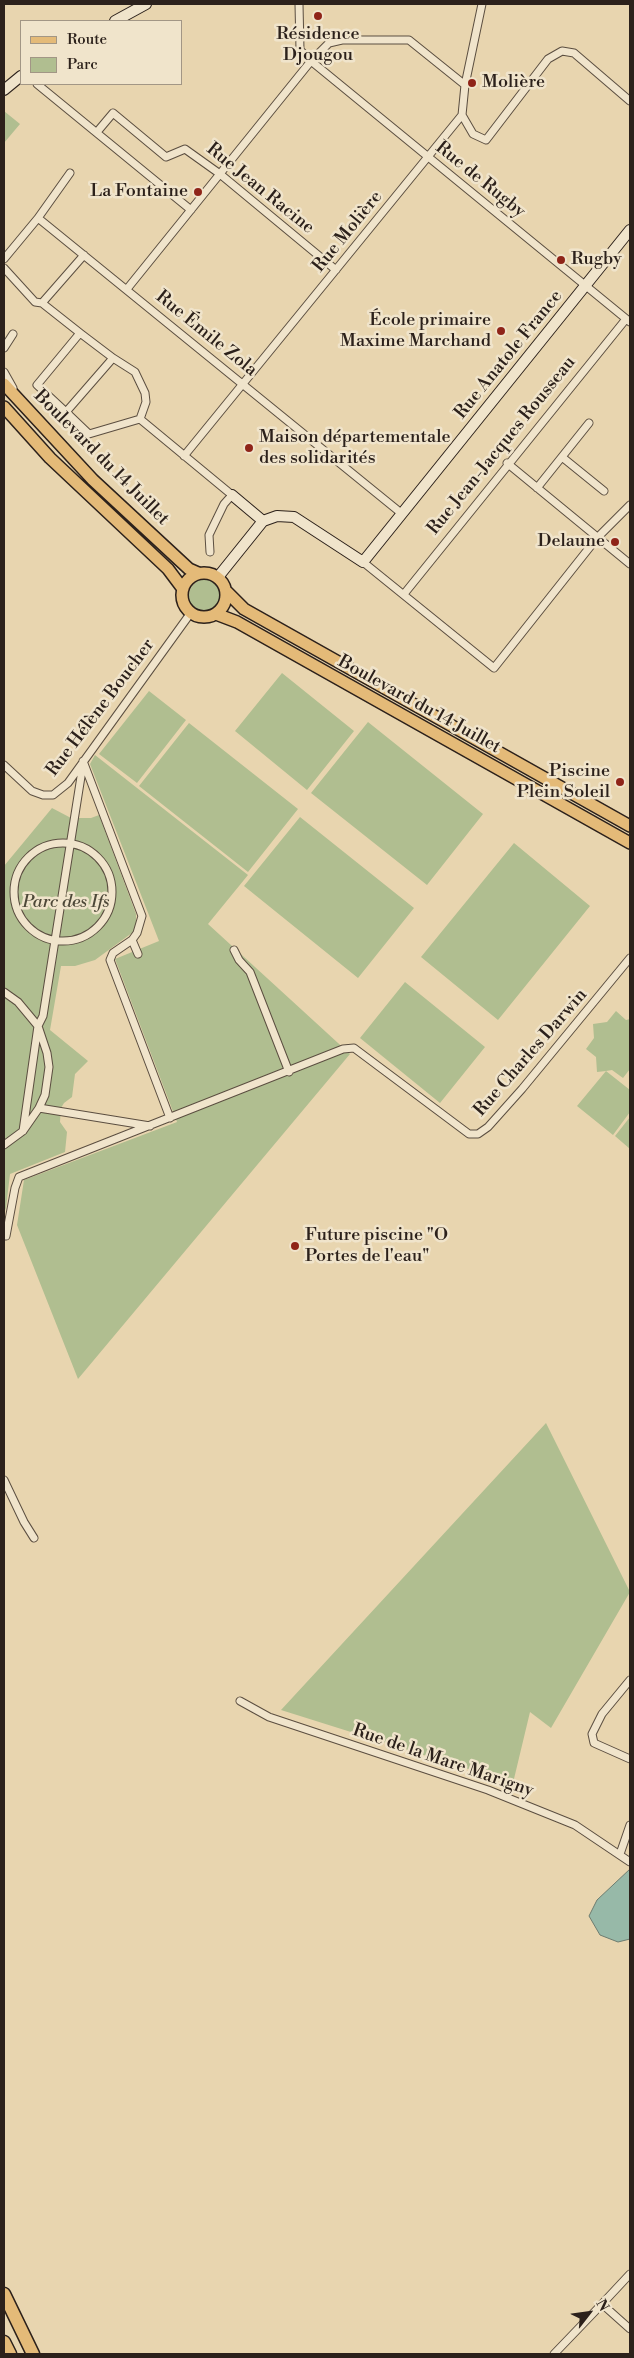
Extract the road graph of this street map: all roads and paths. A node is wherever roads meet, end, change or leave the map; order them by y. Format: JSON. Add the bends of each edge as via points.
{"nodes":[{"id":1,"x":146,"y":4,"type":"edge"},
{"id":2,"x":299,"y":4,"type":"edge"},
{"id":3,"x":482,"y":4,"type":"edge"},
{"id":4,"x":129,"y":8,"type":"edge"},
{"id":5,"x":116,"y":20,"type":"edge"},
{"id":6,"x":310,"y":61,"type":"junction"},
{"id":7,"x":20,"y":77,"type":"edge"},
{"id":8,"x":38,"y":85,"type":"edge"},
{"id":9,"x":464,"y":85,"type":"junction"},
{"id":10,"x":4,"y":90,"type":"edge"},
{"id":11,"x":630,"y":101,"type":"edge"},
{"id":12,"x":462,"y":115,"type":"junction"},
{"id":13,"x":97,"y":132,"type":"junction"},
{"id":14,"x":429,"y":158,"type":"junction"},
{"id":15,"x":70,"y":173,"type":"dead end"},
{"id":16,"x":220,"y":174,"type":"junction"},
{"id":17,"x":191,"y":210,"type":"junction"},
{"id":18,"x":38,"y":218,"type":"junction"},
{"id":19,"x":630,"y":230,"type":"edge"},
{"id":20,"x":84,"y":255,"type":"junction"},
{"id":21,"x":4,"y":259,"type":"edge"},
{"id":22,"x":4,"y":268,"type":"edge"},
{"id":23,"x":336,"y":270,"type":"junction"},
{"id":24,"x":587,"y":285,"type":"junction"},
{"id":25,"x":127,"y":289,"type":"junction"},
{"id":26,"x":42,"y":303,"type":"junction"},
{"id":27,"x":628,"y":321,"type":"edge"},
{"id":28,"x":80,"y":333,"type":"junction"},
{"id":29,"x":13,"y":334,"type":"dead end"},
{"id":30,"x":4,"y":348,"type":"edge"},
{"id":31,"x":113,"y":358,"type":"junction"},
{"id":32,"x":4,"y":372,"type":"edge"},
{"id":33,"x":4,"y":384,"type":"edge"},
{"id":34,"x":244,"y":385,"type":"junction"},
{"id":35,"x":4,"y":407,"type":"edge"},
{"id":36,"x":26,"y":409,"type":"junction"},
{"id":37,"x":66,"y":412,"type":"junction"},
{"id":38,"x":140,"y":419,"type":"junction"},
{"id":39,"x":589,"y":423,"type":"dead end"},
{"id":40,"x":184,"y":456,"type":"junction"},
{"id":41,"x":562,"y":457,"type":"junction"},
{"id":42,"x":508,"y":463,"type":"junction"},
{"id":43,"x":537,"y":488,"type":"junction"},
{"id":44,"x":604,"y":491,"type":"dead end"},
{"id":45,"x":232,"y":495,"type":"junction"},
{"id":46,"x":630,"y":505,"type":"edge"},
{"id":47,"x":401,"y":512,"type":"junction"},
{"id":48,"x":264,"y":521,"type":"junction"},
{"id":49,"x":597,"y":538,"type":"junction"},
{"id":50,"x":210,"y":552,"type":"dead end"},
{"id":51,"x":363,"y":562,"type":"junction"},
{"id":52,"x":630,"y":564,"type":"edge"},
{"id":53,"x":198,"y":573,"type":"junction"},
{"id":54,"x":218,"y":577,"type":"junction"},
{"id":55,"x":183,"y":589,"type":"junction"},
{"id":56,"x":227,"y":592,"type":"junction"},
{"id":57,"x":404,"y":594,"type":"junction"},
{"id":58,"x":190,"y":614,"type":"junction"},
{"id":59,"x":216,"y":614,"type":"junction"},
{"id":60,"x":83,"y":762,"type":"junction"},
{"id":61,"x":4,"y":765,"type":"edge"},
{"id":62,"x":630,"y":826,"type":"edge"},
{"id":63,"x":71,"y":843,"type":"junction"},
{"id":64,"x":630,"y":843,"type":"edge"},
{"id":65,"x":132,"y":940,"type":"junction"},
{"id":66,"x":55,"y":941,"type":"junction"},
{"id":67,"x":234,"y":950,"type":"dead end"},
{"id":68,"x":138,"y":954,"type":"dead end"},
{"id":69,"x":630,"y":958,"type":"edge"},
{"id":70,"x":4,"y":992,"type":"edge"},
{"id":71,"x":38,"y":1026,"type":"junction"},
{"id":72,"x":289,"y":1072,"type":"junction"},
{"id":73,"x":39,"y":1108,"type":"junction"},
{"id":74,"x":170,"y":1118,"type":"junction"},
{"id":75,"x":150,"y":1126,"type":"junction"},
{"id":76,"x":23,"y":1131,"type":"junction"},
{"id":77,"x":4,"y":1145,"type":"edge"},
{"id":78,"x":6,"y":1236,"type":"dead end"},
{"id":79,"x":4,"y":1480,"type":"edge"},
{"id":80,"x":34,"y":1538,"type":"dead end"},
{"id":81,"x":630,"y":1680,"type":"edge"},
{"id":82,"x":240,"y":1701,"type":"dead end"},
{"id":83,"x":630,"y":1759,"type":"edge"},
{"id":84,"x":630,"y":1825,"type":"edge"},
{"id":85,"x":620,"y":1854,"type":"junction"},
{"id":86,"x":630,"y":1862,"type":"edge"},
{"id":87,"x":630,"y":2274,"type":"edge"},
{"id":88,"x":4,"y":2294,"type":"edge"},
{"id":89,"x":602,"y":2304,"type":"junction"},
{"id":90,"x":630,"y":2329,"type":"edge"},
{"id":91,"x":4,"y":2342,"type":"edge"},
{"id":92,"x":10,"y":2354,"type":"edge"},
{"id":93,"x":33,"y":2354,"type":"edge"},
{"id":94,"x":554,"y":2354,"type":"edge"}],
"edges":[{"from":1,"to":4,"type":"street"},
{"from":2,"to":6,"type":"street","via":[[300,50]]},
{"from":3,"to":9,"type":"street"},
{"from":4,"to":5,"type":"street"},
{"from":6,"to":9,"type":"street","via":[[329,43],[342,40],[409,40]]},
{"from":6,"to":14,"type":"street","name":"Rue de Rugby"},
{"from":6,"to":16,"type":"street"},
{"from":7,"to":10,"type":"street"},
{"from":8,"to":13,"type":"street"},
{"from":9,"to":12,"type":"street"},
{"from":11,"to":12,"type":"street","via":[[574,53],[562,51],[548,59],[486,140],[473,134]]},
{"from":12,"to":14,"type":"street","name":"Rue Molière"},
{"from":13,"to":16,"type":"street","name":"Rue Jean Racine","via":[[113,113],[166,157],[185,149]]},
{"from":13,"to":17,"type":"street"},
{"from":14,"to":23,"type":"street","name":"Rue Molière"},
{"from":14,"to":24,"type":"street","name":"Rue de Rugby"},
{"from":15,"to":18,"type":"street"},
{"from":16,"to":17,"type":"street"},
{"from":16,"to":23,"type":"street","name":"Rue Jean Racine"},
{"from":17,"to":25,"type":"street"},
{"from":18,"to":20,"type":"street","name":"Rue Émile Zola"},
{"from":18,"to":21,"type":"street"},
{"from":19,"to":24,"type":"street","name":"Rue Anatole France"},
{"from":20,"to":25,"type":"street","name":"Rue Émile Zola"},
{"from":20,"to":26,"type":"street"},
{"from":22,"to":26,"type":"street","via":[[35,302]]},
{"from":23,"to":34,"type":"street","name":"Rue Molière"},
{"from":24,"to":27,"type":"street","name":"Rue de Rugby"},
{"from":24,"to":47,"type":"street","name":"Rue Anatole France"},
{"from":25,"to":34,"type":"street","name":"Rue Émile Zola"},
{"from":26,"to":28,"type":"street"},
{"from":27,"to":42,"type":"street","name":"Rue Jean-Jacques Rousseau"},
{"from":28,"to":31,"type":"street"},
{"from":28,"to":37,"type":"street","via":[[37,384]]},
{"from":29,"to":30,"type":"street"},
{"from":31,"to":37,"type":"street"},
{"from":31,"to":38,"type":"street","via":[[134,372],[145,393],[146,402]]},
{"from":32,"to":36,"type":"street"},
{"from":33,"to":36,"type":"main road","name":"Boulevard du 14 Juillet"},
{"from":34,"to":40,"type":"street","name":"Rue Molière"},
{"from":34,"to":47,"type":"street","name":"Rue Émile Zola"},
{"from":35,"to":55,"type":"main road","via":[[50,458],[168,569]]},
{"from":36,"to":53,"type":"main road","name":"Boulevard du 14 Juillet","via":[[93,480],[189,570]]},
{"from":37,"to":38,"type":"street","via":[[89,434]]},
{"from":38,"to":40,"type":"street"},
{"from":39,"to":41,"type":"street"},
{"from":40,"to":45,"type":"street"},
{"from":41,"to":43,"type":"street"},
{"from":41,"to":44,"type":"street"},
{"from":42,"to":43,"type":"street"},
{"from":42,"to":57,"type":"street","name":"Rue Jean-Jacques Rousseau"},
{"from":43,"to":49,"type":"street"},
{"from":45,"to":48,"type":"street"},
{"from":45,"to":50,"type":"street","via":[[224,504],[209,536]]},
{"from":46,"to":49,"type":"street"},
{"from":47,"to":51,"type":"street","name":"Rue Anatole France"},
{"from":48,"to":51,"type":"street","via":[[277,516],[294,517]]},
{"from":48,"to":54,"type":"street"},
{"from":49,"to":52,"type":"street"},
{"from":49,"to":57,"type":"street","via":[[494,668]]},
{"from":51,"to":57,"type":"street"},
{"from":53,"to":54,"type":"main road","name":"Boulevard du 14 Juillet"},
{"from":53,"to":55,"type":"main road"},
{"from":54,"to":56,"type":"main road","name":"Boulevard du 14 Juillet"},
{"from":55,"to":58,"type":"main road","via":[[183,606]]},
{"from":56,"to":59,"type":"main road"},
{"from":56,"to":62,"type":"main road","name":"Boulevard du 14 Juillet","via":[[244,609]]},
{"from":58,"to":59,"type":"main road","name":"Boulevard du 14 Juillet","via":[[202,618]]},
{"from":58,"to":60,"type":"street","name":"Rue Hélène Boucher"},
{"from":59,"to":64,"type":"main road","name":"Boulevard du 14 Juillet","via":[[237,622]]},
{"from":60,"to":61,"type":"street","name":"Rue Hélène Boucher","via":[[68,784],[52,795],[32,791]]},
{"from":60,"to":63,"type":"street"},
{"from":60,"to":65,"type":"street","via":[[140,908],[141,925]]},
{"from":63,"to":66,"type":"street"},
{"from":63,"to":66,"type":"street","via":[[52,844],[34,852],[21,866],[14,884],[14,897],[23,920],[32,930]]},
{"from":63,"to":66,"type":"street","via":[[91,852],[106,868],[112,900],[96,929],[77,940]]},
{"from":65,"to":68,"type":"street"},
{"from":65,"to":74,"type":"street","via":[[113,953],[110,960]]},
{"from":66,"to":71,"type":"street","via":[[43,1016]]},
{"from":67,"to":72,"type":"street","via":[[250,972]]},
{"from":69,"to":72,"type":"street","name":"Rue Charles Darwin","via":[[522,1090],[478,1134],[469,1134],[354,1048],[343,1049]]},
{"from":70,"to":71,"type":"street","via":[[18,1002]]},
{"from":71,"to":73,"type":"street","via":[[49,1067],[45,1095]]},
{"from":71,"to":76,"type":"street"},
{"from":72,"to":74,"type":"street","name":"Rue Charles Darwin"},
{"from":73,"to":75,"type":"street"},
{"from":73,"to":76,"type":"street"},
{"from":74,"to":75,"type":"street","name":"Rue Charles Darwin"},
{"from":75,"to":78,"type":"street","name":"Rue Charles Darwin","via":[[19,1177]]},
{"from":76,"to":77,"type":"street"},
{"from":79,"to":80,"type":"street"},
{"from":81,"to":83,"type":"street","via":[[602,1714],[592,1734],[594,1743]]},
{"from":82,"to":85,"type":"street","name":"Rue de la Mare Marigny","via":[[268,1717],[496,1793],[575,1825]]},
{"from":84,"to":85,"type":"street"},
{"from":85,"to":86,"type":"street","name":"Rue de la Mare Marigny"},
{"from":87,"to":89,"type":"street"},
{"from":88,"to":93,"type":"highway"},
{"from":89,"to":90,"type":"street"},
{"from":89,"to":94,"type":"street"},
{"from":91,"to":92,"type":"highway"}]}
